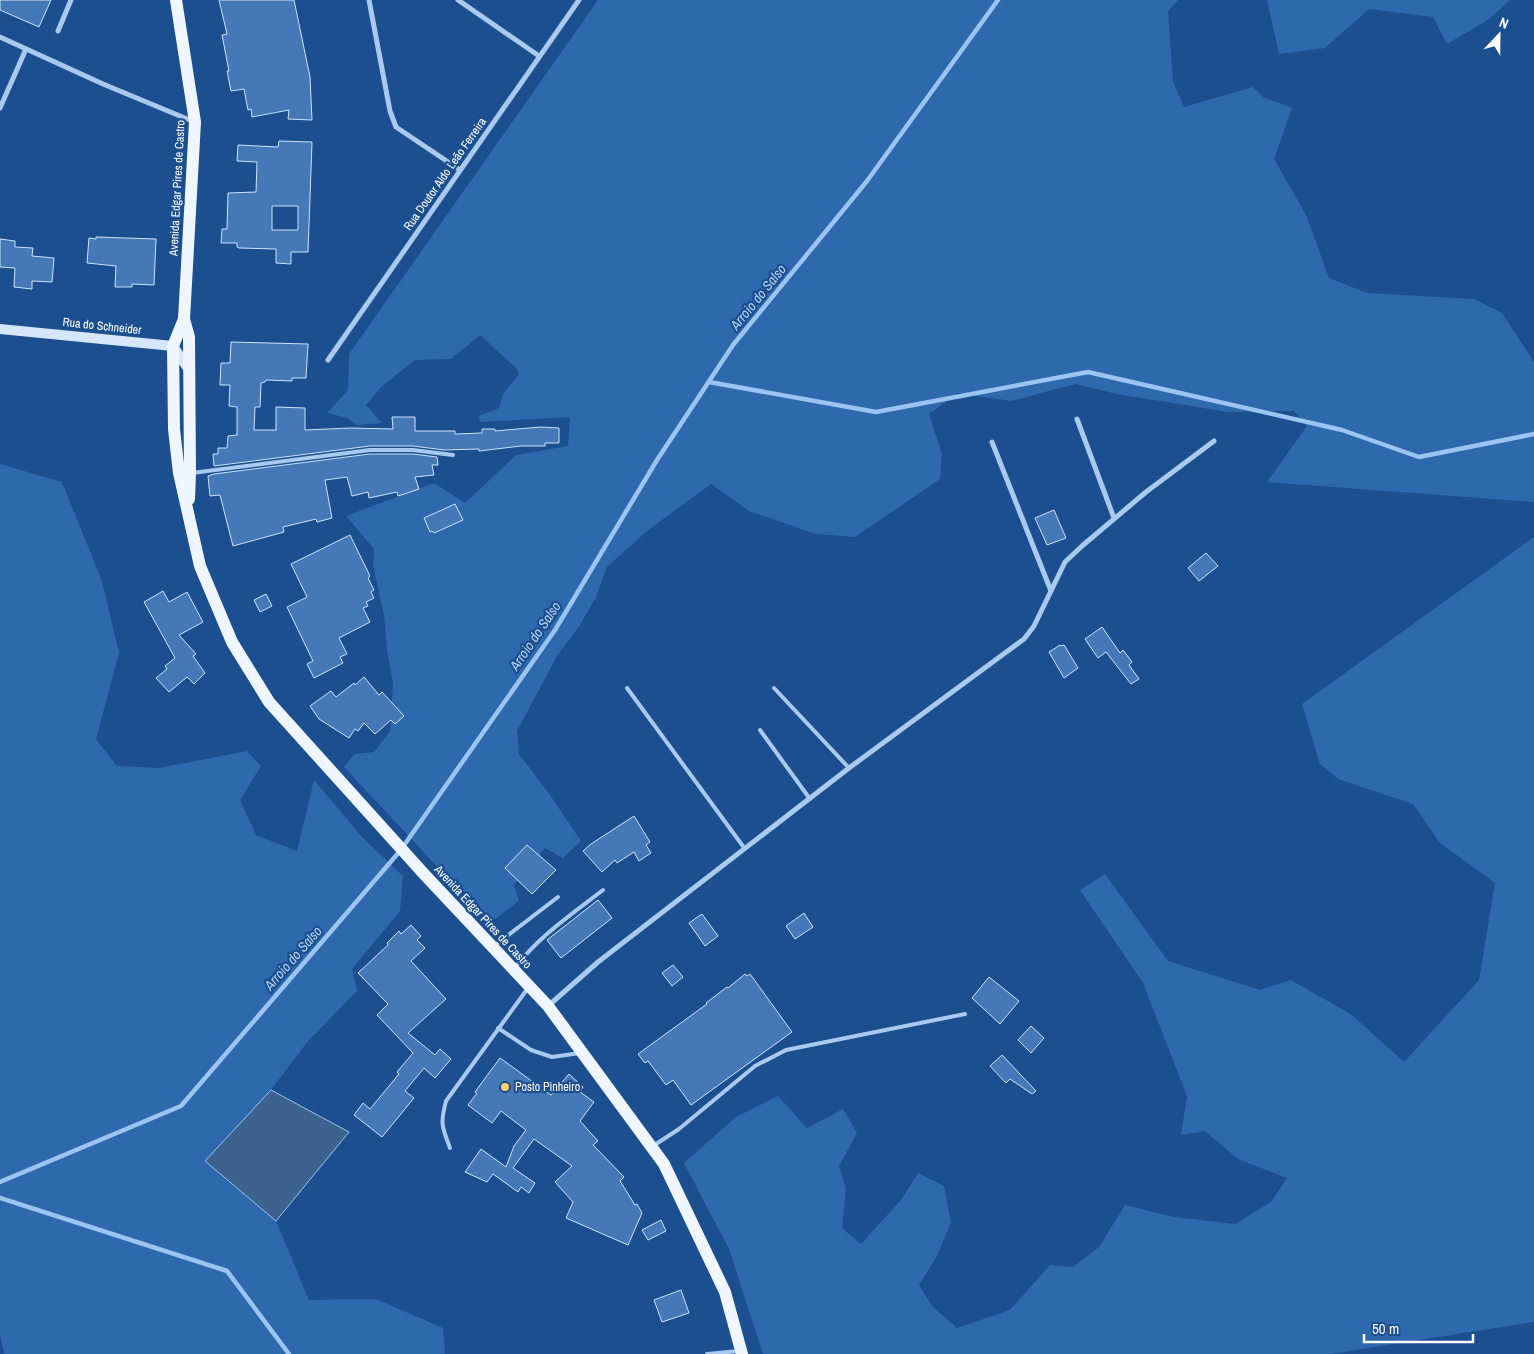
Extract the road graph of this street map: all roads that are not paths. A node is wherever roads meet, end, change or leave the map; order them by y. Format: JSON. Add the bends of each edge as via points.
{"nodes":[{"id":1,"x":71,"y":0,"type":"edge"},
{"id":2,"x":176,"y":0,"type":"edge"},
{"id":3,"x":369,"y":0,"type":"edge"},
{"id":4,"x":458,"y":0,"type":"edge"},
{"id":5,"x":579,"y":0,"type":"edge"},
{"id":6,"x":58,"y":31,"type":"dead end"},
{"id":7,"x":0,"y":37,"type":"edge"},
{"id":8,"x":26,"y":49,"type":"junction"},
{"id":9,"x":539,"y":56,"type":"junction"},
{"id":10,"x":0,"y":108,"type":"edge"},
{"id":11,"x":195,"y":122,"type":"junction"},
{"id":12,"x":460,"y":170,"type":"junction"},
{"id":13,"x":184,"y":319,"type":"junction"},
{"id":14,"x":0,"y":329,"type":"edge"},
{"id":15,"x":174,"y":346,"type":"junction"},
{"id":16,"x":328,"y":360,"type":"dead end"},
{"id":17,"x":189,"y":370,"type":"junction"},
{"id":18,"x":1077,"y":419,"type":"dead end"},
{"id":19,"x":1214,"y":441,"type":"dead end"},
{"id":20,"x":992,"y":442,"type":"dead end"},
{"id":21,"x":452,"y":455,"type":"dead end"},
{"id":22,"x":190,"y":473,"type":"junction"},
{"id":23,"x":188,"y":511,"type":"junction"},
{"id":24,"x":1114,"y":518,"type":"junction"},
{"id":25,"x":1051,"y":591,"type":"junction"},
{"id":26,"x":628,"y":688,"type":"dead end"},
{"id":27,"x":774,"y":688,"type":"dead end"},
{"id":28,"x":760,"y":730,"type":"dead end"},
{"id":29,"x":849,"y":768,"type":"junction"},
{"id":30,"x":810,"y":799,"type":"junction"},
{"id":31,"x":745,"y":849,"type":"junction"},
{"id":32,"x":603,"y":890,"type":"dead end"},
{"id":33,"x":558,"y":897,"type":"dead end"},
{"id":34,"x":493,"y":948,"type":"junction"},
{"id":35,"x":514,"y":970,"type":"junction"},
{"id":36,"x":529,"y":986,"type":"junction"},
{"id":37,"x":548,"y":1006,"type":"junction"},
{"id":38,"x":965,"y":1014,"type":"dead end"},
{"id":39,"x":498,"y":1028,"type":"junction"},
{"id":40,"x":582,"y":1053,"type":"junction"},
{"id":41,"x":652,"y":1147,"type":"junction"},
{"id":42,"x":450,"y":1148,"type":"dead end"},
{"id":43,"x":742,"y":1352,"type":"edge"},
{"id":44,"x":707,"y":1354,"type":"edge"}],
"edges":[{"from":1,"to":6,"type":"street"},
{"from":2,"to":11,"type":"main road","name":"Avenida Edgar Pires de Castro"},
{"from":3,"to":12,"type":"street","via":[[390,111],[396,127]]},
{"from":4,"to":9,"type":"street"},
{"from":5,"to":9,"type":"street","name":"Rua Doutor Aldo Leão Ferreira"},
{"from":7,"to":8,"type":"street"},
{"from":8,"to":10,"type":"street"},
{"from":8,"to":11,"type":"street"},
{"from":9,"to":12,"type":"street","name":"Rua Doutor Aldo Leão Ferreira"},
{"from":11,"to":13,"type":"main road","name":"Avenida Edgar Pires de Castro"},
{"from":12,"to":16,"type":"street","name":"Rua Doutor Aldo Leão Ferreira"},
{"from":13,"to":15,"type":"main road","name":"Avenida Edgar Pires de Castro"},
{"from":13,"to":17,"type":"main road","name":"Avenida Edgar Pires de Castro","via":[[189,337]]},
{"from":14,"to":15,"type":"street","name":"Rua do Schneider"},
{"from":15,"to":17,"type":"street"},
{"from":15,"to":23,"type":"main road","name":"Avenida Edgar Pires de Castro","via":[[174,429]]},
{"from":17,"to":22,"type":"main road","name":"Avenida Edgar Pires de Castro"},
{"from":18,"to":24,"type":"street"},
{"from":19,"to":24,"type":"street"},
{"from":20,"to":25,"type":"street"},
{"from":21,"to":22,"type":"lane","via":[[413,450],[370,450]]},
{"from":22,"to":23,"type":"main road","name":"Avenida Edgar Pires de Castro"},
{"from":23,"to":34,"type":"main road","name":"Avenida Edgar Pires de Castro","via":[[200,566],[228,633],[269,702]]},
{"from":24,"to":25,"type":"street","via":[[1065,562]]},
{"from":25,"to":29,"type":"street","via":[[1024,639]]},
{"from":26,"to":31,"type":"lane"},
{"from":27,"to":29,"type":"lane"},
{"from":28,"to":30,"type":"lane"},
{"from":29,"to":30,"type":"street"},
{"from":30,"to":31,"type":"street"},
{"from":31,"to":37,"type":"street","via":[[598,962]]},
{"from":32,"to":35,"type":"lane","via":[[550,930]]},
{"from":33,"to":34,"type":"lane"},
{"from":34,"to":35,"type":"main road","name":"Avenida Edgar Pires de Castro"},
{"from":35,"to":36,"type":"main road","name":"Avenida Edgar Pires de Castro"},
{"from":36,"to":37,"type":"main road","name":"Avenida Edgar Pires de Castro"},
{"from":36,"to":39,"type":"lane"},
{"from":37,"to":40,"type":"main road","name":"Avenida Edgar Pires de Castro"},
{"from":38,"to":41,"type":"lane","via":[[786,1050],[755,1066]]},
{"from":39,"to":40,"type":"lane","via":[[531,1050],[552,1058]]},
{"from":39,"to":42,"type":"lane","via":[[446,1101],[442,1128]]},
{"from":40,"to":41,"type":"main road","name":"Avenida Edgar Pires de Castro"},
{"from":41,"to":43,"type":"main road","name":"Avenida Edgar Pires de Castro","via":[[664,1164],[725,1292]]},
{"from":43,"to":44,"type":"lane"}]}
